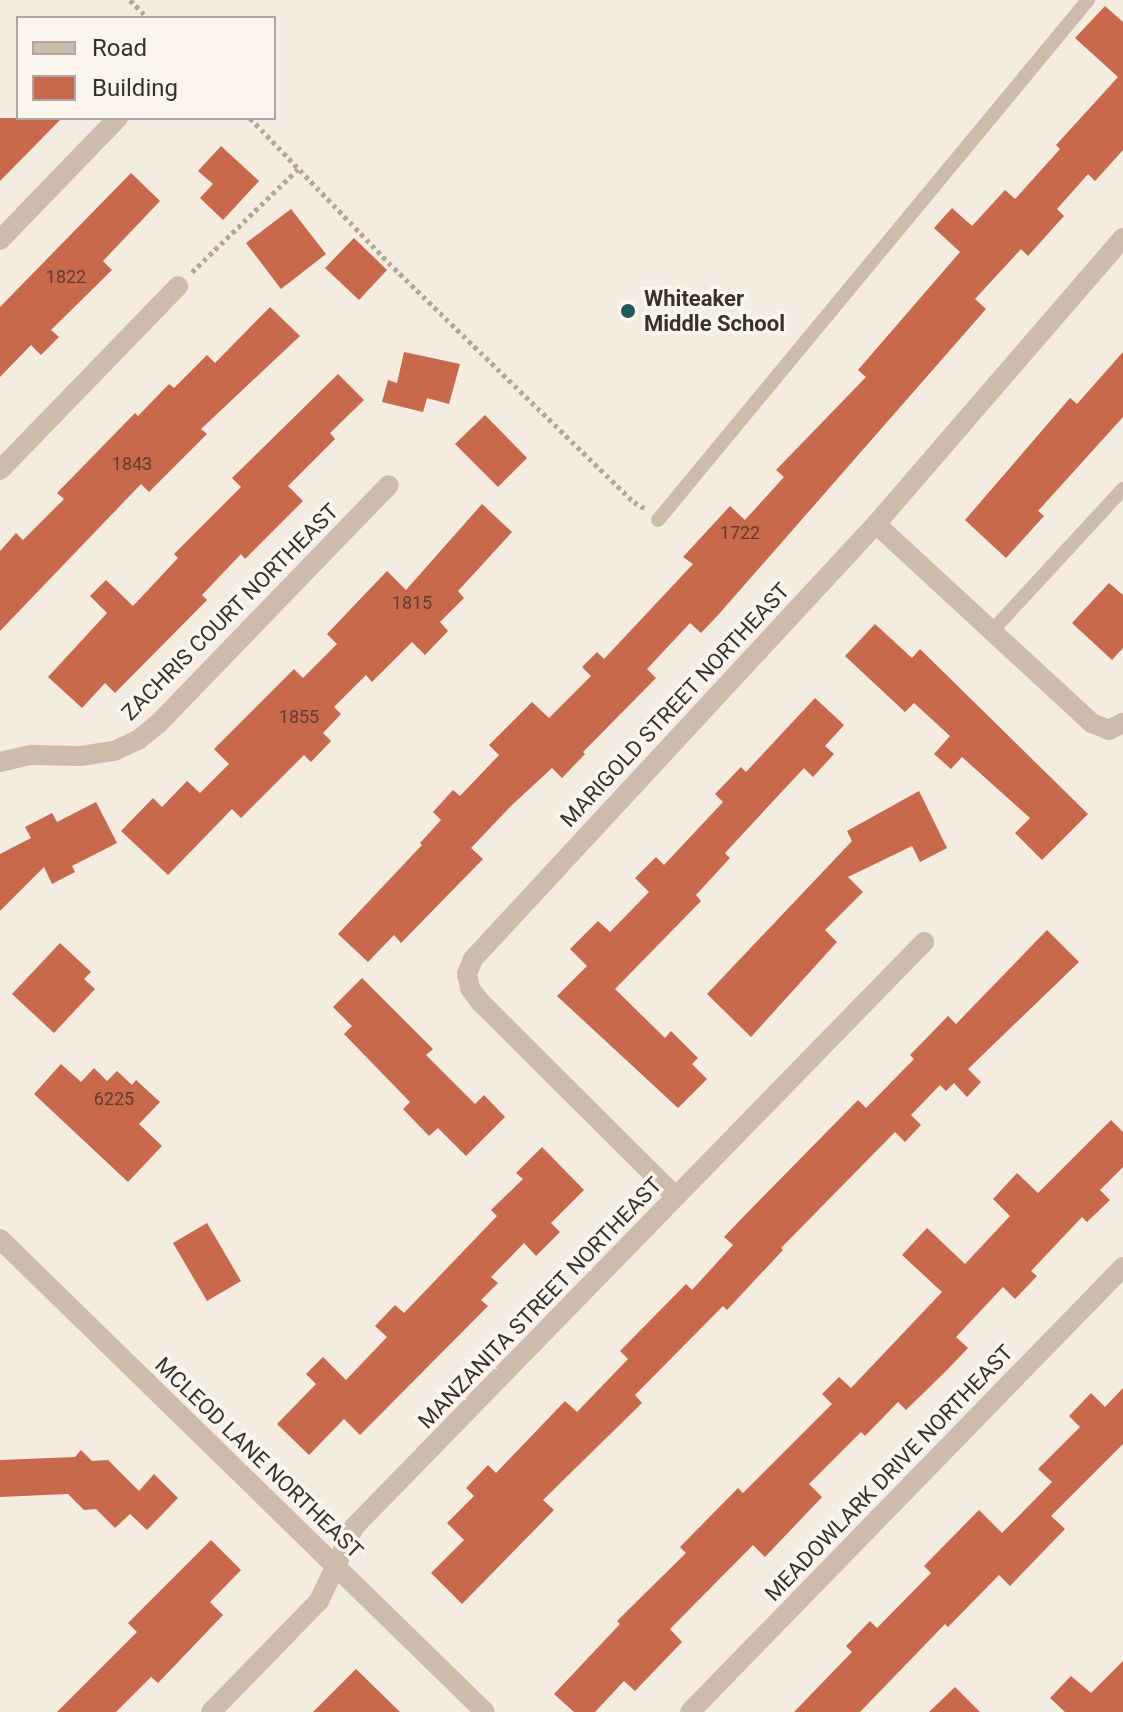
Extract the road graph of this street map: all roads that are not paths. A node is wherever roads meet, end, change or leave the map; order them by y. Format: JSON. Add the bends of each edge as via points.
{"nodes":[{"id":1,"x":1088,"y":0,"type":"edge"},
{"id":2,"x":116,"y":120,"type":"edge"},
{"id":3,"x":1123,"y":238,"type":"edge"},
{"id":4,"x":0,"y":240,"type":"edge"},
{"id":5,"x":178,"y":286,"type":"road end"},
{"id":6,"x":0,"y":470,"type":"edge"},
{"id":7,"x":389,"y":485,"type":"dead end"},
{"id":8,"x":1123,"y":489,"type":"edge"},
{"id":9,"x":656,"y":514,"type":"road end"},
{"id":10,"x":876,"y":524,"type":"junction"},
{"id":11,"x":991,"y":632,"type":"junction"},
{"id":12,"x":1116,"y":726,"type":"edge"},
{"id":13,"x":0,"y":762,"type":"edge"},
{"id":14,"x":924,"y":942,"type":"dead end"},
{"id":15,"x":676,"y":1197,"type":"junction"},
{"id":16,"x":0,"y":1239,"type":"edge"},
{"id":17,"x":1123,"y":1267,"type":"edge"},
{"id":18,"x":334,"y":1565,"type":"junction"},
{"id":19,"x":211,"y":1712,"type":"edge"},
{"id":20,"x":485,"y":1712,"type":"edge"},
{"id":21,"x":690,"y":1712,"type":"edge"}],
"edges":[{"from":1,"to":9,"type":"lane"},
{"from":2,"to":4,"type":"street"},
{"from":3,"to":10,"type":"street","name":"MARIGOLD STREET NORTHEAST"},
{"from":5,"to":6,"type":"street"},
{"from":7,"to":13,"type":"street","name":"ZACHRIS COURT NORTHEAST","via":[[138,740],[114,751]]},
{"from":8,"to":11,"type":"lane"},
{"from":10,"to":11,"type":"street"},
{"from":10,"to":15,"type":"street","name":"MARIGOLD STREET NORTHEAST","via":[[484,946],[467,974],[480,1002]]},
{"from":11,"to":12,"type":"street","via":[[1092,723]]},
{"from":14,"to":15,"type":"street","name":"MANZANITA STREET NORTHEAST"},
{"from":15,"to":18,"type":"street","name":"MANZANITA STREET NORTHEAST","via":[[354,1527]]},
{"from":16,"to":18,"type":"street","name":"MCLEOD LANE NORTHEAST"},
{"from":17,"to":21,"type":"street","name":"MEADOWLARK DRIVE NORTHEAST"},
{"from":18,"to":19,"type":"street","name":"MANZANITA STREET NORTHEAST","via":[[319,1601]]},
{"from":18,"to":20,"type":"street","name":"MCLEOD LANE NORTHEAST"}]}
